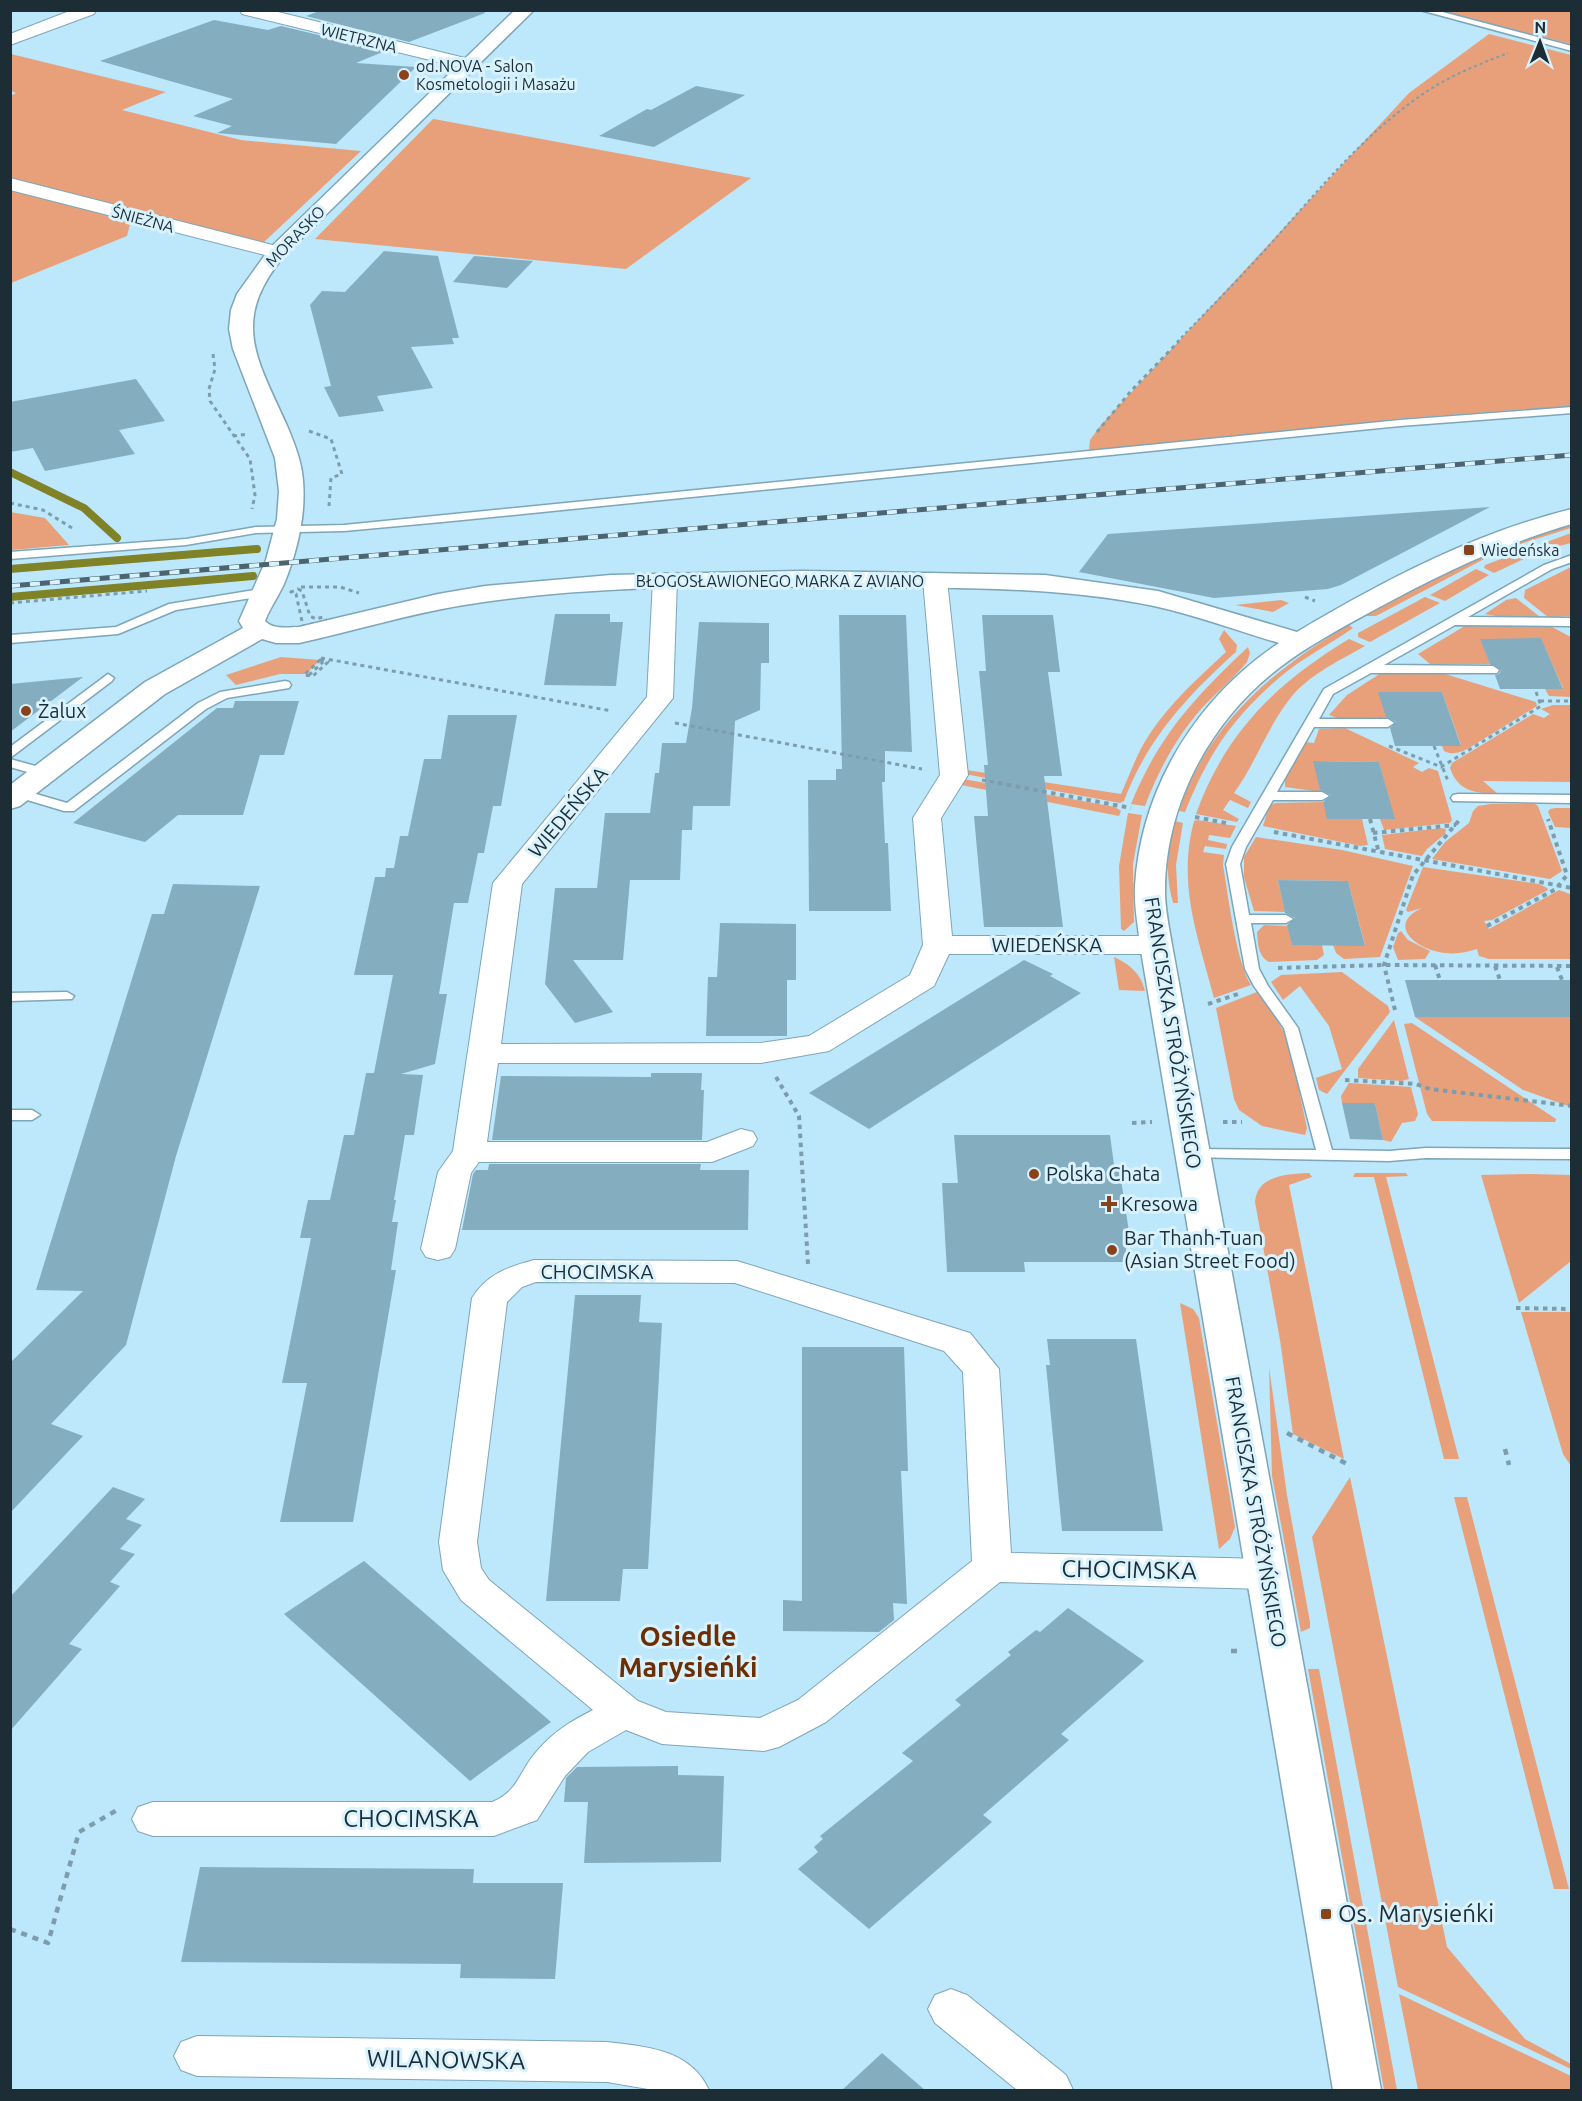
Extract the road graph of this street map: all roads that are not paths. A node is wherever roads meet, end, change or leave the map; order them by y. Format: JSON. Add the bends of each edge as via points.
{"nodes":[{"id":1,"x":88,"y":10,"type":"edge"},
{"id":2,"x":248,"y":10,"type":"edge"},
{"id":3,"x":526,"y":10,"type":"edge"},
{"id":4,"x":1424,"y":10,"type":"edge"},
{"id":5,"x":10,"y":40,"type":"edge"},
{"id":6,"x":1572,"y":49,"type":"edge"},
{"id":7,"x":471,"y":65,"type":"junction"},
{"id":8,"x":10,"y":184,"type":"edge"},
{"id":9,"x":277,"y":252,"type":"junction"},
{"id":10,"x":1572,"y":410,"type":"edge"},
{"id":11,"x":1572,"y":516,"type":"edge"},
{"id":12,"x":286,"y":528,"type":"junction"},
{"id":13,"x":10,"y":556,"type":"edge"},
{"id":14,"x":1572,"y":558,"type":"edge"},
{"id":15,"x":665,"y":580,"type":"junction"},
{"id":16,"x":934,"y":580,"type":"junction"},
{"id":17,"x":266,"y":592,"type":"junction"},
{"id":18,"x":1452,"y":621,"type":"junction"},
{"id":19,"x":1572,"y":622,"type":"edge"},
{"id":20,"x":259,"y":630,"type":"junction"},
{"id":21,"x":10,"y":639,"type":"edge"},
{"id":22,"x":1300,"y":641,"type":"junction"},
{"id":23,"x":1365,"y":669,"type":"junction"},
{"id":24,"x":1493,"y":669,"type":"dead end"},
{"id":25,"x":108,"y":678,"type":"dead end"},
{"id":26,"x":285,"y":685,"type":"dead end"},
{"id":27,"x":1310,"y":723,"type":"junction"},
{"id":28,"x":1388,"y":723,"type":"dead end"},
{"id":29,"x":10,"y":754,"type":"edge"},
{"id":30,"x":10,"y":763,"type":"edge"},
{"id":31,"x":45,"y":773,"type":"junction"},
{"id":32,"x":1269,"y":796,"type":"junction"},
{"id":33,"x":1322,"y":796,"type":"dead end"},
{"id":34,"x":15,"y":797,"type":"edge"},
{"id":35,"x":1458,"y":798,"type":"road end"},
{"id":36,"x":1572,"y":799,"type":"edge"},
{"id":37,"x":1243,"y":919,"type":"junction"},
{"id":38,"x":1286,"y":919,"type":"dead end"},
{"id":39,"x":938,"y":945,"type":"junction"},
{"id":40,"x":1156,"y":945,"type":"junction"},
{"id":41,"x":67,"y":996,"type":"dead end"},
{"id":42,"x":10,"y":997,"type":"edge"},
{"id":43,"x":484,"y":1054,"type":"junction"},
{"id":44,"x":10,"y":1114,"type":"edge"},
{"id":45,"x":32,"y":1115,"type":"dead end"},
{"id":46,"x":741,"y":1139,"type":"dead end"},
{"id":47,"x":469,"y":1152,"type":"junction"},
{"id":48,"x":1192,"y":1154,"type":"junction"},
{"id":49,"x":1572,"y":1154,"type":"edge"},
{"id":50,"x":1325,"y":1155,"type":"junction"},
{"id":51,"x":438,"y":1250,"type":"dead end"},
{"id":52,"x":992,"y":1567,"type":"junction"},
{"id":53,"x":1266,"y":1574,"type":"junction"},
{"id":54,"x":624,"y":1712,"type":"junction"},
{"id":55,"x":153,"y":1819,"type":"road end"},
{"id":56,"x":951,"y":2009,"type":"dead end"},
{"id":57,"x":197,"y":2056,"type":"dead end"},
{"id":58,"x":686,"y":2091,"type":"edge"},
{"id":59,"x":1050,"y":2091,"type":"edge"},
{"id":60,"x":1357,"y":2091,"type":"edge"}],
"edges":[{"from":1,"to":5,"type":"street"},
{"from":2,"to":7,"type":"street","name":"WIETRZNA"},
{"from":3,"to":7,"type":"street","name":"MORASKO"},
{"from":4,"to":6,"type":"lane"},
{"from":7,"to":9,"type":"street","name":"MORASKO"},
{"from":8,"to":9,"type":"street","name":"ŚNIEŻNA"},
{"from":9,"to":12,"type":"street","name":"MORASKO","via":[[248,296],[240,322],[252,372],[289,463],[291,502]]},
{"from":10,"to":12,"type":"lane","via":[[1400,423],[344,528]]},
{"from":11,"to":22,"type":"street","name":"FRANCISZKA STRÓŻYŃSKIEGO","via":[[1461,554]]},
{"from":12,"to":13,"type":"lane","via":[[186,542]]},
{"from":12,"to":17,"type":"street","name":"MORASKO"},
{"from":14,"to":18,"type":"lane","via":[[1548,567]]},
{"from":15,"to":16,"type":"street","name":"BŁOGOSŁAWIONEGO MARKA Z AVIANO"},
{"from":15,"to":20,"type":"street","name":"BŁOGOSŁAWIONEGO MARKA Z AVIANO","via":[[483,594],[299,635]]},
{"from":15,"to":43,"type":"street","name":"WIEDEŃSKA","via":[[660,698],[508,883]]},
{"from":16,"to":22,"type":"street","name":"BŁOGOSŁAWIONEGO MARKA Z AVIANO","via":[[1045,583],[1100,589],[1168,602]]},
{"from":16,"to":39,"type":"street","via":[[954,775],[927,818]]},
{"from":17,"to":20,"type":"street","name":"MORASKO","via":[[252,621]]},
{"from":17,"to":21,"type":"lane","via":[[173,607],[118,630]]},
{"from":18,"to":19,"type":"lane"},
{"from":18,"to":23,"type":"lane"},
{"from":20,"to":31,"type":"street","via":[[155,688]]},
{"from":22,"to":40,"type":"street","name":"FRANCISZKA STRÓŻYŃSKIEGO","via":[[1230,698],[1203,731],[1171,785],[1153,849],[1150,888]]},
{"from":23,"to":24,"type":"lane"},
{"from":23,"to":27,"type":"lane","via":[[1328,692]]},
{"from":25,"to":29,"type":"lane"},
{"from":26,"to":34,"type":"lane","via":[[224,695],[202,705],[69,808]]},
{"from":27,"to":28,"type":"lane"},
{"from":27,"to":32,"type":"lane"},
{"from":30,"to":31,"type":"lane"},
{"from":31,"to":34,"type":"street"},
{"from":32,"to":33,"type":"lane"},
{"from":32,"to":37,"type":"lane","via":[[1233,864]]},
{"from":35,"to":36,"type":"lane"},
{"from":37,"to":38,"type":"lane"},
{"from":37,"to":50,"type":"lane","via":[[1252,969],[1292,1028]]},
{"from":39,"to":40,"type":"street","name":"WIEDEŃSKA"},
{"from":39,"to":43,"type":"street","via":[[922,980],[818,1044],[761,1052]]},
{"from":40,"to":48,"type":"street","name":"FRANCISZKA STRÓŻYŃSKIEGO"},
{"from":41,"to":42,"type":"lane"},
{"from":43,"to":47,"type":"street","name":"WIEDEŃSKA"},
{"from":44,"to":45,"type":"lane"},
{"from":46,"to":47,"type":"street","via":[[712,1152]]},
{"from":47,"to":51,"type":"street","name":"WIEDEŃSKA","via":[[455,1172]]},
{"from":48,"to":50,"type":"lane"},
{"from":48,"to":53,"type":"street","name":"FRANCISZKA STRÓŻYŃSKIEGO"},
{"from":49,"to":50,"type":"lane"},
{"from":52,"to":53,"type":"street","name":"CHOCIMSKA"},
{"from":52,"to":54,"type":"street","name":"CHOCIMSKA","via":[[812,1711],[765,1735],[662,1728]]},
{"from":52,"to":54,"type":"street","name":"CHOCIMSKA","via":[[981,1370],[957,1342],[737,1272],[534,1271],[510,1279],[490,1298],[458,1542],[462,1570],[475,1590]]},
{"from":53,"to":60,"type":"street","name":"FRANCISZKA STRÓŻYŃSKIEGO"},
{"from":54,"to":55,"type":"street","name":"CHOCIMSKA","via":[[573,1740],[550,1764],[522,1808],[494,1820]]},
{"from":56,"to":59,"type":"street"},
{"from":57,"to":58,"type":"street","name":"WILANOWSKA","via":[[607,2062],[656,2068]]}]}
